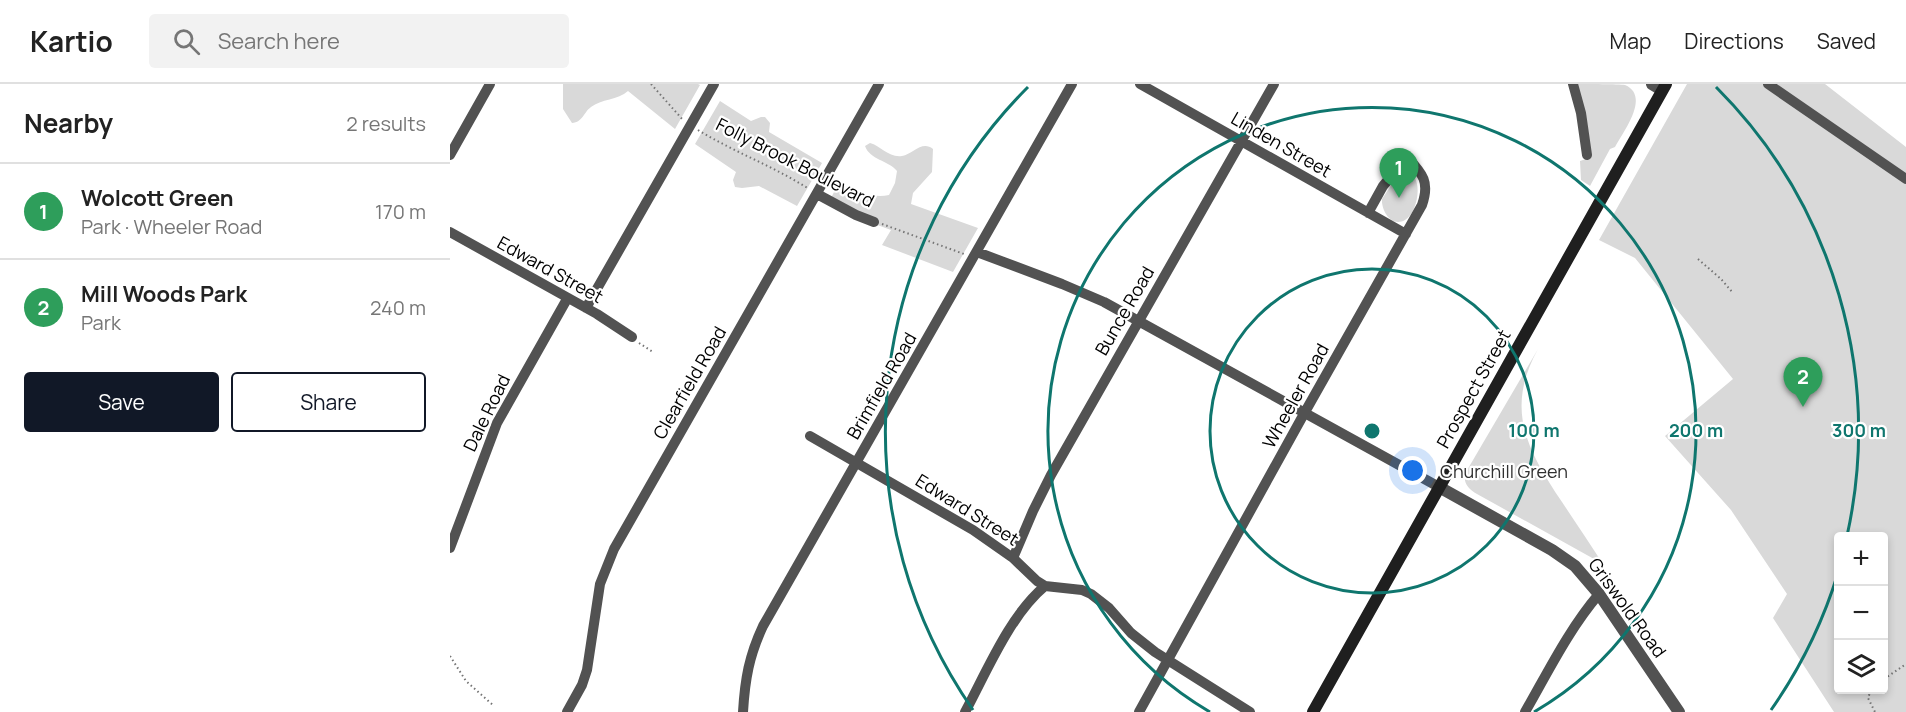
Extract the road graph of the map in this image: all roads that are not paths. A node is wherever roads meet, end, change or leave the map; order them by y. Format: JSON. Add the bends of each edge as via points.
{"nodes":[{"id":1,"x":490,"y":84,"type":"edge"},
{"id":2,"x":714,"y":84,"type":"edge"},
{"id":3,"x":879,"y":84,"type":"edge"},
{"id":4,"x":1072,"y":84,"type":"edge"},
{"id":5,"x":1140,"y":84,"type":"edge"},
{"id":6,"x":1274,"y":84,"type":"edge"},
{"id":7,"x":1573,"y":84,"type":"edge"},
{"id":8,"x":1768,"y":84,"type":"edge"},
{"id":9,"x":1660,"y":86,"type":"edge"},
{"id":10,"x":1241,"y":141,"type":"junction"},
{"id":11,"x":450,"y":155,"type":"edge"},
{"id":12,"x":1587,"y":155,"type":"dead end"},
{"id":13,"x":1906,"y":179,"type":"edge"},
{"id":14,"x":816,"y":194,"type":"junction"},
{"id":15,"x":1368,"y":213,"type":"junction"},
{"id":16,"x":874,"y":222,"type":"road end"},
{"id":17,"x":450,"y":232,"type":"edge"},
{"id":18,"x":1406,"y":234,"type":"junction"},
{"id":19,"x":976,"y":255,"type":"junction"},
{"id":20,"x":567,"y":299,"type":"junction"},
{"id":21,"x":586,"y":308,"type":"junction"},
{"id":22,"x":1139,"y":321,"type":"junction"},
{"id":23,"x":632,"y":337,"type":"road end"},
{"id":24,"x":1305,"y":412,"type":"junction"},
{"id":25,"x":810,"y":436,"type":"dead end"},
{"id":26,"x":857,"y":463,"type":"junction"},
{"id":27,"x":1439,"y":487,"type":"junction"},
{"id":28,"x":450,"y":548,"type":"edge"},
{"id":29,"x":1013,"y":558,"type":"junction"},
{"id":30,"x":1046,"y":586,"type":"junction"},
{"id":31,"x":1599,"y":594,"type":"junction"},
{"id":32,"x":1168,"y":660,"type":"junction"},
{"id":33,"x":567,"y":712,"type":"edge"},
{"id":34,"x":743,"y":712,"type":"edge"},
{"id":35,"x":965,"y":712,"type":"edge"},
{"id":36,"x":1139,"y":712,"type":"edge"},
{"id":37,"x":1250,"y":712,"type":"edge"},
{"id":38,"x":1313,"y":712,"type":"edge"},
{"id":39,"x":1525,"y":712,"type":"edge"},
{"id":40,"x":1679,"y":712,"type":"edge"}],
"edges":[{"from":1,"to":11,"type":"street"},
{"from":2,"to":21,"type":"street"},
{"from":3,"to":14,"type":"street","name":"Clearfield Road"},
{"from":4,"to":19,"type":"street","name":"Brimfield Road"},
{"from":5,"to":10,"type":"street","name":"Linden Street"},
{"from":6,"to":10,"type":"street","name":"Bunce Road"},
{"from":7,"to":12,"type":"street"},
{"from":8,"to":13,"type":"street"},
{"from":9,"to":27,"type":"main road","name":"Prospect Street"},
{"from":10,"to":15,"type":"street","name":"Linden Street"},
{"from":10,"to":22,"type":"street","name":"Bunce Road"},
{"from":14,"to":16,"type":"street","name":"Folly Brook Boulevard"},
{"from":14,"to":33,"type":"street","name":"Clearfield Road","via":[[609,560],[597,597],[587,670]]},
{"from":15,"to":18,"type":"street","name":"Linden Street"},
{"from":15,"to":18,"type":"street","name":"Wheeler Road","via":[[1383,186],[1407,157],[1426,186],[1422,205]]},
{"from":17,"to":20,"type":"street","name":"Edward Street"},
{"from":18,"to":24,"type":"street","name":"Wheeler Road"},
{"from":19,"to":22,"type":"street","via":[[1062,284]]},
{"from":19,"to":26,"type":"street","name":"Brimfield Road"},
{"from":20,"to":21,"type":"street","name":"Edward Street"},
{"from":20,"to":28,"type":"street","name":"Dale Road","via":[[497,423]]},
{"from":21,"to":23,"type":"street","name":"Edward Street"},
{"from":22,"to":24,"type":"street"},
{"from":22,"to":29,"type":"street","name":"Bunce Road","via":[[1051,475]]},
{"from":24,"to":27,"type":"street"},
{"from":24,"to":32,"type":"street","name":"Wheeler Road"},
{"from":25,"to":26,"type":"street","name":"Edward Street"},
{"from":26,"to":29,"type":"street","name":"Edward Street"},
{"from":26,"to":34,"type":"street","name":"Brimfield Road","via":[[756,641],[747,670]]},
{"from":27,"to":31,"type":"street","name":"Griswold Road","via":[[1561,555]]},
{"from":27,"to":38,"type":"main road","name":"Prospect Street"},
{"from":29,"to":30,"type":"street","name":"Edward Street"},
{"from":30,"to":32,"type":"street","via":[[1091,594],[1131,633]]},
{"from":30,"to":35,"type":"street","via":[[1013,623]]},
{"from":31,"to":39,"type":"street","via":[[1582,614]]},
{"from":31,"to":40,"type":"street","name":"Griswold Road"},
{"from":32,"to":36,"type":"street","name":"Wheeler Road"},
{"from":32,"to":37,"type":"street"}]}
